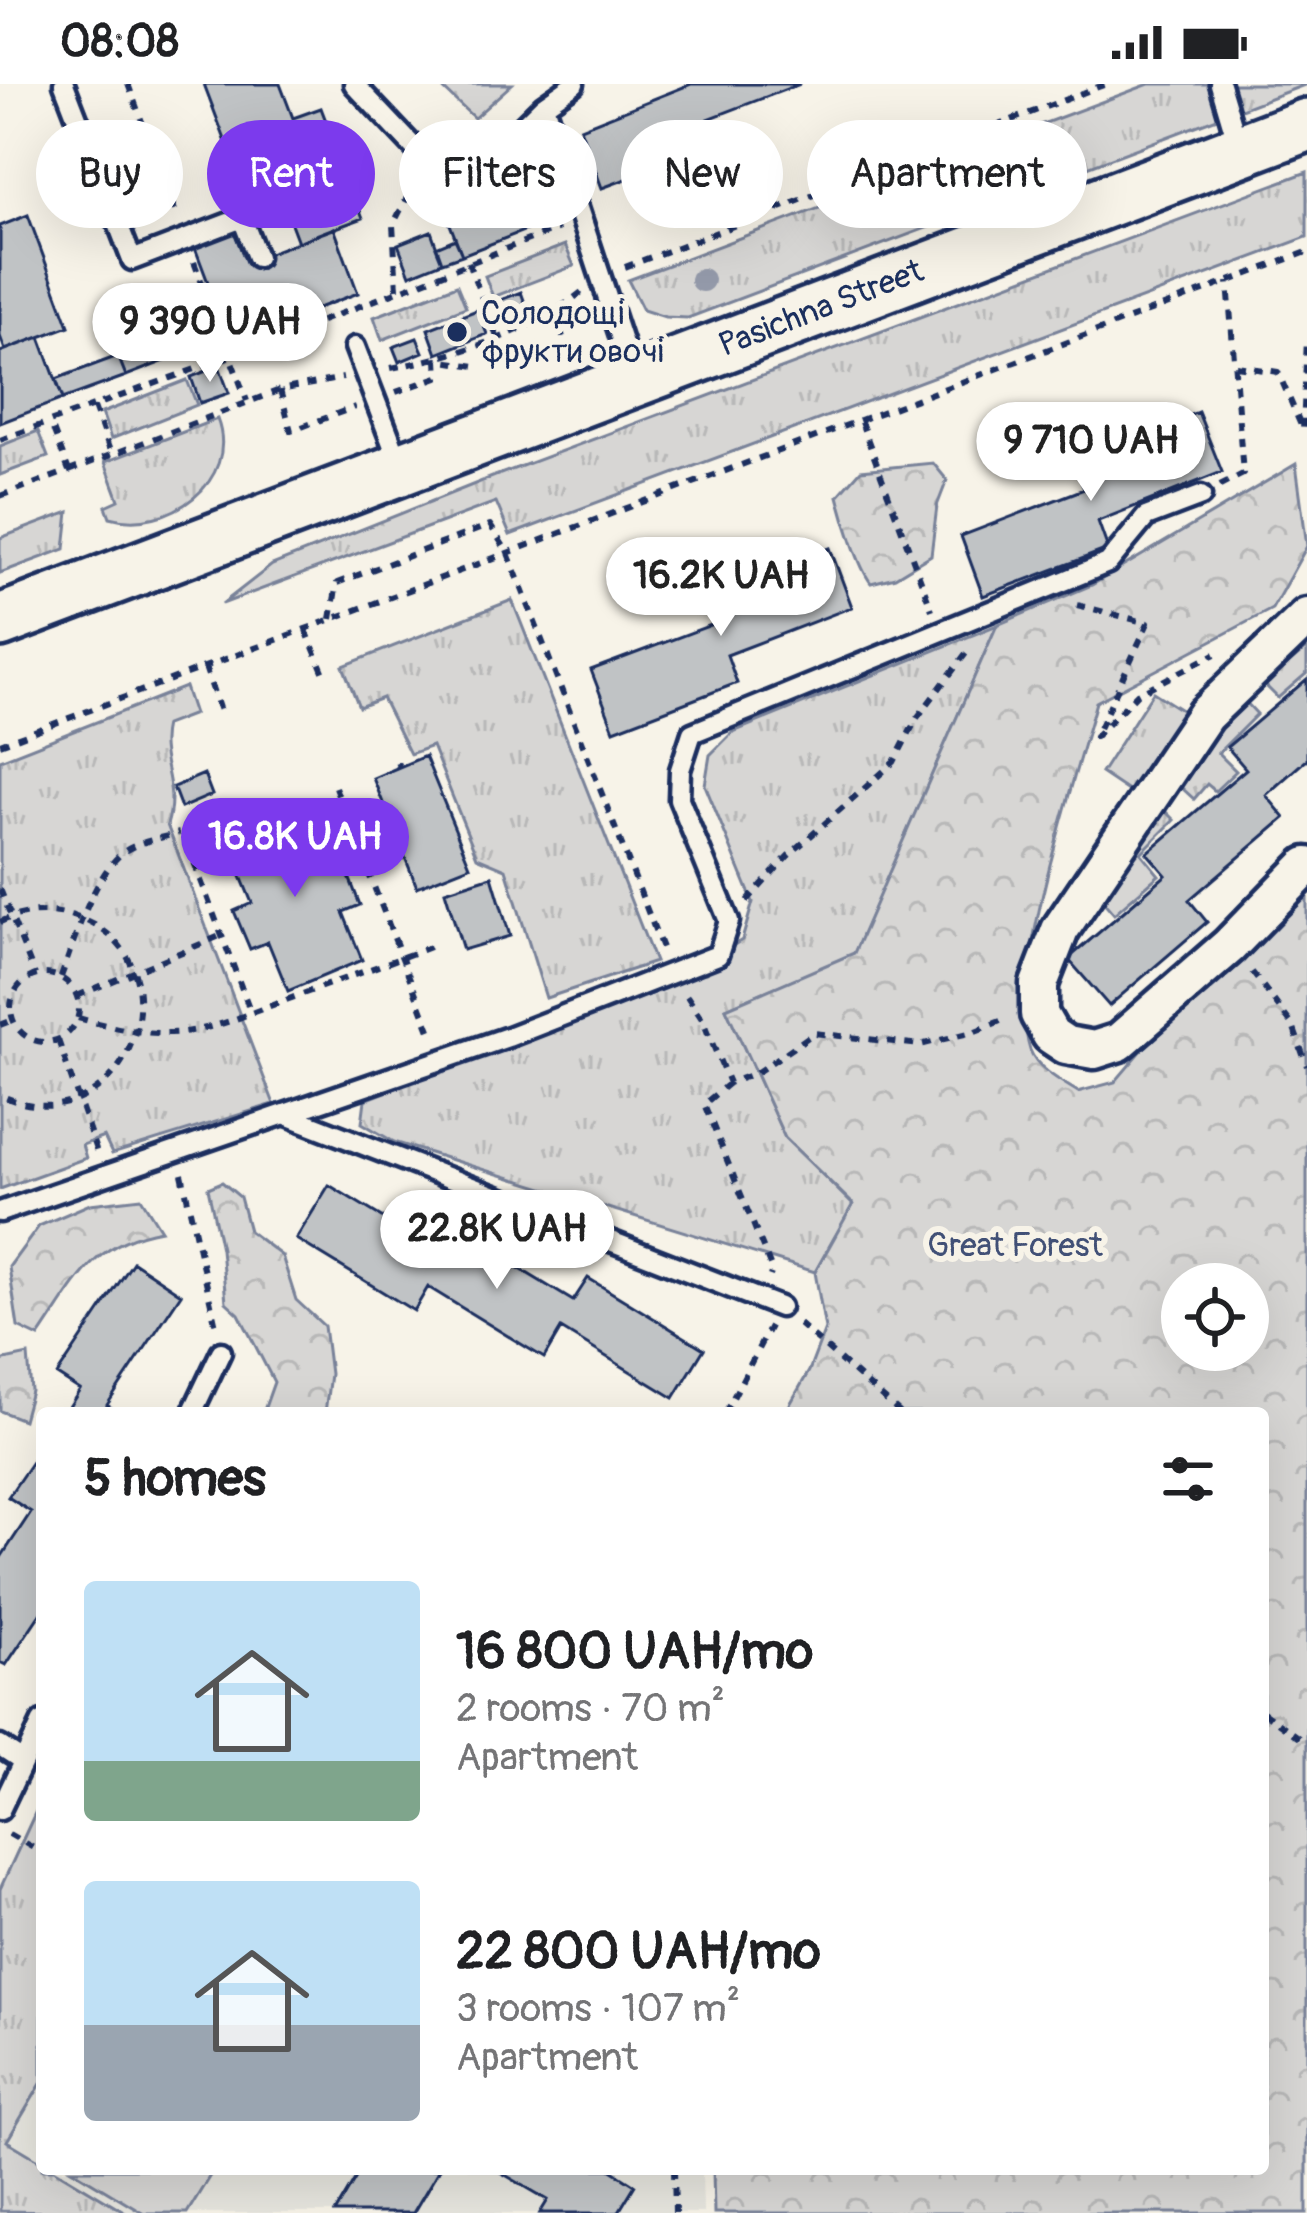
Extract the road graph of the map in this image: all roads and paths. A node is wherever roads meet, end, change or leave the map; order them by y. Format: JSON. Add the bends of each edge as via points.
{"nodes":[{"id":1,"x":64,"y":84,"type":"edge"},
{"id":2,"x":128,"y":84,"type":"edge"},
{"id":3,"x":354,"y":84,"type":"edge"},
{"id":4,"x":574,"y":84,"type":"edge"},
{"id":5,"x":1067,"y":84,"type":"edge"},
{"id":6,"x":1106,"y":84,"type":"edge"},
{"id":7,"x":1220,"y":84,"type":"edge"},
{"id":8,"x":1077,"y":95,"type":"junction"},
{"id":9,"x":544,"y":105,"type":"junction"},
{"id":10,"x":141,"y":120,"type":"edge"},
{"id":11,"x":529,"y":120,"type":"edge"},
{"id":12,"x":1307,"y":125,"type":"edge"},
{"id":13,"x":399,"y":131,"type":"edge"},
{"id":14,"x":1239,"y":151,"type":"junction"},
{"id":15,"x":399,"y":214,"type":"edge"},
{"id":16,"x":550,"y":231,"type":"dead end"},
{"id":17,"x":186,"y":239,"type":"junction"},
{"id":18,"x":1307,"y":252,"type":"edge"},
{"id":19,"x":257,"y":257,"type":"dead end"},
{"id":20,"x":468,"y":262,"type":"junction"},
{"id":21,"x":600,"y":277,"type":"junction"},
{"id":22,"x":1228,"y":282,"type":"junction"},
{"id":23,"x":397,"y":289,"type":"junction"},
{"id":24,"x":554,"y":315,"type":"dead end"},
{"id":25,"x":497,"y":337,"type":"dead end"},
{"id":26,"x":563,"y":338,"type":"dead end"},
{"id":27,"x":1307,"y":340,"type":"edge"},
{"id":28,"x":355,"y":347,"type":"dead end"},
{"id":29,"x":230,"y":356,"type":"junction"},
{"id":30,"x":1236,"y":366,"type":"junction"},
{"id":31,"x":482,"y":368,"type":"dead end"},
{"id":32,"x":438,"y":376,"type":"dead end"},
{"id":33,"x":634,"y":378,"type":"junction"},
{"id":34,"x":280,"y":390,"type":"dead end"},
{"id":35,"x":247,"y":403,"type":"dead end"},
{"id":36,"x":365,"y":403,"type":"dead end"},
{"id":37,"x":94,"y":406,"type":"junction"},
{"id":38,"x":50,"y":422,"type":"junction"},
{"id":39,"x":861,"y":422,"type":"junction"},
{"id":40,"x":0,"y":440,"type":"edge"},
{"id":41,"x":401,"y":467,"type":"junction"},
{"id":42,"x":69,"y":471,"type":"junction"},
{"id":43,"x":0,"y":496,"type":"edge"},
{"id":44,"x":1201,"y":496,"type":"joint"},
{"id":45,"x":508,"y":553,"type":"junction"},
{"id":46,"x":1036,"y":594,"type":"junction"},
{"id":47,"x":1000,"y":607,"type":"junction"},
{"id":48,"x":1307,"y":617,"type":"edge"},
{"id":49,"x":332,"y":620,"type":"junction"},
{"id":50,"x":0,"y":621,"type":"edge"},
{"id":51,"x":306,"y":630,"type":"junction"},
{"id":52,"x":940,"y":631,"type":"junction"},
{"id":53,"x":1217,"y":653,"type":"dead end"},
{"id":54,"x":206,"y":668,"type":"junction"},
{"id":55,"x":325,"y":676,"type":"dead end"},
{"id":56,"x":222,"y":717,"type":"dead end"},
{"id":57,"x":0,"y":744,"type":"edge"},
{"id":58,"x":335,"y":787,"type":"dead end"},
{"id":59,"x":179,"y":833,"type":"dead end"},
{"id":60,"x":188,"y":845,"type":"dead end"},
{"id":61,"x":1307,"y":866,"type":"edge"},
{"id":62,"x":0,"y":889,"type":"edge"},
{"id":63,"x":13,"y":916,"type":"junction"},
{"id":64,"x":82,"y":919,"type":"junction"},
{"id":65,"x":729,"y":921,"type":"junction"},
{"id":66,"x":0,"y":922,"type":"edge"},
{"id":67,"x":222,"y":935,"type":"junction"},
{"id":68,"x":438,"y":944,"type":"dead end"},
{"id":69,"x":401,"y":957,"type":"junction"},
{"id":70,"x":1242,"y":959,"type":"dead end"},
{"id":71,"x":134,"y":972,"type":"junction"},
{"id":72,"x":34,"y":975,"type":"junction"},
{"id":73,"x":672,"y":975,"type":"junction"},
{"id":74,"x":61,"y":978,"type":"junction"},
{"id":75,"x":686,"y":994,"type":"dead end"},
{"id":76,"x":77,"y":996,"type":"junction"},
{"id":77,"x":251,"y":1013,"type":"junction"},
{"id":78,"x":1012,"y":1016,"type":"dead end"},
{"id":79,"x":78,"y":1018,"type":"junction"},
{"id":80,"x":13,"y":1020,"type":"junction"},
{"id":81,"x":0,"y":1025,"type":"edge"},
{"id":82,"x":137,"y":1034,"type":"junction"},
{"id":83,"x":58,"y":1040,"type":"junction"},
{"id":84,"x":442,"y":1060,"type":"junction"},
{"id":85,"x":1307,"y":1066,"type":"edge"},
{"id":86,"x":730,"y":1083,"type":"junction"},
{"id":87,"x":0,"y":1095,"type":"edge"},
{"id":88,"x":78,"y":1099,"type":"junction"},
{"id":89,"x":287,"y":1115,"type":"junction"},
{"id":90,"x":178,"y":1153,"type":"junction"},
{"id":91,"x":105,"y":1178,"type":"junction"},
{"id":92,"x":0,"y":1212,"type":"edge"},
{"id":93,"x":780,"y":1307,"type":"junction"},
{"id":94,"x":221,"y":1352,"type":"joint"},
{"id":95,"x":195,"y":1407,"type":"edge"},
{"id":96,"x":727,"y":1407,"type":"edge"},
{"id":97,"x":893,"y":1407,"type":"edge"},
{"id":98,"x":1269,"y":1716,"type":"edge"},
{"id":99,"x":36,"y":1734,"type":"edge"},
{"id":100,"x":1307,"y":1743,"type":"edge"},
{"id":101,"x":0,"y":1746,"type":"edge"},
{"id":102,"x":23,"y":1761,"type":"junction"},
{"id":103,"x":0,"y":1810,"type":"edge"},
{"id":104,"x":0,"y":1828,"type":"edge"},
{"id":105,"x":36,"y":1849,"type":"edge"},
{"id":106,"x":674,"y":2175,"type":"edge"},
{"id":107,"x":675,"y":2213,"type":"edge"}],
"edges":[{"from":1,"to":17,"type":"lane","via":[[133,260]]},
{"from":2,"to":10,"type":"path"},
{"from":3,"to":13,"type":"lane"},
{"from":4,"to":9,"type":"lane"},
{"from":5,"to":8,"type":"path"},
{"from":6,"to":8,"type":"path"},
{"from":7,"to":14,"type":"lane"},
{"from":8,"to":21,"type":"path"},
{"from":9,"to":11,"type":"lane"},
{"from":9,"to":21,"type":"lane"},
{"from":12,"to":14,"type":"main road","name":"Pasichna Street"},
{"from":14,"to":33,"type":"main road","name":"Pasichna Street"},
{"from":15,"to":23,"type":"path"},
{"from":16,"to":20,"type":"path"},
{"from":17,"to":19,"type":"lane","via":[[242,218]]},
{"from":17,"to":29,"type":"path"},
{"from":18,"to":22,"type":"path"},
{"from":20,"to":23,"type":"path"},
{"from":20,"to":25,"type":"path"},
{"from":21,"to":33,"type":"lane"},
{"from":22,"to":30,"type":"path"},
{"from":22,"to":39,"type":"path"},
{"from":23,"to":29,"type":"path"},
{"from":24,"to":26,"type":"path"},
{"from":27,"to":30,"type":"path","via":[[1304,430],[1278,372]]},
{"from":28,"to":41,"type":"lane"},
{"from":29,"to":35,"type":"path"},
{"from":29,"to":37,"type":"path"},
{"from":30,"to":44,"type":"path","via":[[1243,474]]},
{"from":31,"to":32,"type":"path","via":[[437,360]]},
{"from":33,"to":41,"type":"main road","name":"Pasichna Street"},
{"from":34,"to":36,"type":"path","via":[[291,431]]},
{"from":37,"to":38,"type":"path"},
{"from":37,"to":42,"type":"path","via":[[111,454]]},
{"from":38,"to":40,"type":"path"},
{"from":38,"to":42,"type":"path"},
{"from":39,"to":45,"type":"path"},
{"from":39,"to":52,"type":"path"},
{"from":41,"to":50,"type":"main road","name":"Pasichna Street"},
{"from":42,"to":43,"type":"path"},
{"from":44,"to":46,"type":"lane","via":[[1146,517],[1108,563]]},
{"from":45,"to":49,"type":"path"},
{"from":45,"to":49,"type":"path","via":[[490,525],[358,575],[337,583]]},
{"from":45,"to":73,"type":"path"},
{"from":46,"to":47,"type":"lane"},
{"from":46,"to":53,"type":"path","via":[[1148,623],[1095,737],[1137,694]]},
{"from":47,"to":52,"type":"lane"},
{"from":47,"to":65,"type":"path","via":[[916,718],[894,762]]},
{"from":48,"to":61,"type":"street","via":[[1205,715],[1060,930],[1040,983],[1039,1014],[1066,1045],[1094,1050],[1133,1034]]},
{"from":49,"to":51,"type":"path"},
{"from":51,"to":54,"type":"path"},
{"from":51,"to":55,"type":"path"},
{"from":52,"to":65,"type":"lane","via":[[692,733],[679,800]]},
{"from":54,"to":56,"type":"path"},
{"from":54,"to":57,"type":"path"},
{"from":58,"to":69,"type":"path"},
{"from":59,"to":64,"type":"path","via":[[128,848],[113,861]]},
{"from":60,"to":67,"type":"path"},
{"from":62,"to":63,"type":"path"},
{"from":63,"to":64,"type":"path"},
{"from":63,"to":66,"type":"path"},
{"from":63,"to":72,"type":"path"},
{"from":64,"to":71,"type":"path","via":[[113,941]]},
{"from":64,"to":74,"type":"path"},
{"from":65,"to":73,"type":"lane","via":[[718,955]]},
{"from":67,"to":71,"type":"path"},
{"from":67,"to":77,"type":"path"},
{"from":68,"to":69,"type":"path"},
{"from":69,"to":77,"type":"path"},
{"from":69,"to":84,"type":"path"},
{"from":70,"to":85,"type":"path","via":[[1293,1026]]},
{"from":71,"to":76,"type":"path"},
{"from":71,"to":82,"type":"path"},
{"from":72,"to":74,"type":"path"},
{"from":72,"to":80,"type":"path","via":[[14,993]]},
{"from":73,"to":84,"type":"lane"},
{"from":74,"to":76,"type":"path"},
{"from":75,"to":86,"type":"path"},
{"from":76,"to":79,"type":"path"},
{"from":77,"to":82,"type":"path","via":[[208,1030]]},
{"from":78,"to":86,"type":"path","via":[[920,1045],[814,1034]]},
{"from":79,"to":82,"type":"path"},
{"from":79,"to":83,"type":"path"},
{"from":80,"to":81,"type":"path"},
{"from":80,"to":83,"type":"path","via":[[31,1039]]},
{"from":82,"to":88,"type":"path","via":[[116,1073]]},
{"from":83,"to":88,"type":"path"},
{"from":84,"to":89,"type":"lane"},
{"from":86,"to":93,"type":"path","via":[[704,1104]]},
{"from":87,"to":88,"type":"path","via":[[30,1105]]},
{"from":88,"to":91,"type":"path"},
{"from":89,"to":90,"type":"lane"},
{"from":89,"to":93,"type":"lane"},
{"from":90,"to":91,"type":"lane"},
{"from":90,"to":94,"type":"path"},
{"from":91,"to":92,"type":"lane"},
{"from":93,"to":96,"type":"path"},
{"from":93,"to":97,"type":"path"},
{"from":94,"to":95,"type":"lane"},
{"from":98,"to":100,"type":"path"},
{"from":99,"to":102,"type":"lane"},
{"from":101,"to":102,"type":"lane"},
{"from":102,"to":103,"type":"lane"},
{"from":104,"to":105,"type":"path"},
{"from":106,"to":107,"type":"path"}]}
